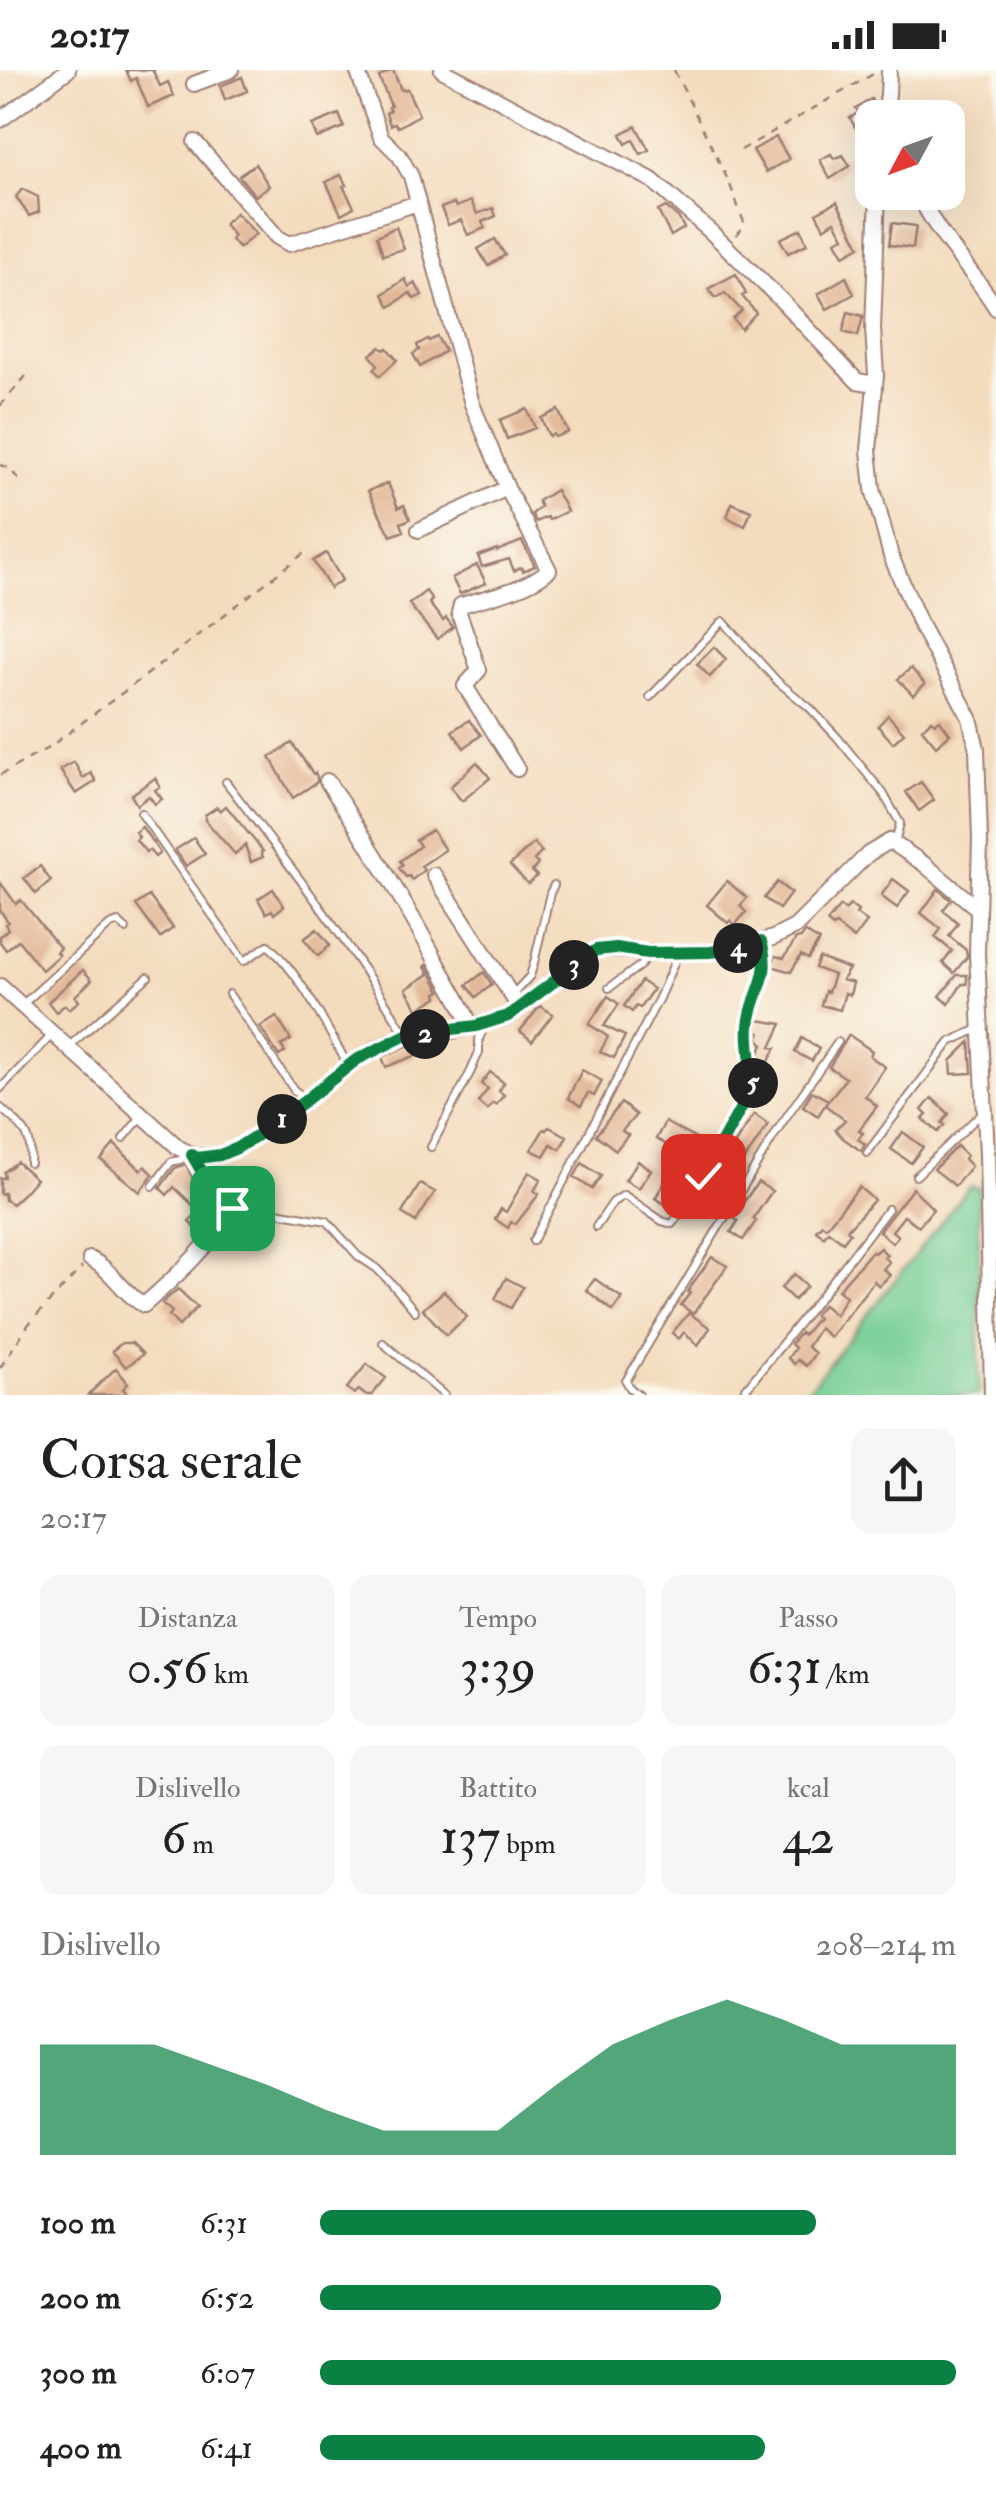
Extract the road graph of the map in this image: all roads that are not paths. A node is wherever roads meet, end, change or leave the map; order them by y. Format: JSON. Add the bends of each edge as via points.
{"nodes":[{"id":1,"x":68,"y":70,"type":"edge"},
{"id":2,"x":231,"y":70,"type":"edge"},
{"id":3,"x":357,"y":70,"type":"edge"},
{"id":4,"x":442,"y":70,"type":"edge"},
{"id":5,"x":888,"y":70,"type":"edge"},
{"id":6,"x":194,"y":84,"type":"dead end"},
{"id":7,"x":887,"y":100,"type":"edge"},
{"id":8,"x":0,"y":120,"type":"edge"},
{"id":9,"x":196,"y":142,"type":"dead end"},
{"id":10,"x":418,"y":203,"type":"junction"},
{"id":11,"x":877,"y":210,"type":"edge"},
{"id":12,"x":927,"y":210,"type":"edge"},
{"id":13,"x":996,"y":308,"type":"edge"},
{"id":14,"x":875,"y":384,"type":"junction"},
{"id":15,"x":507,"y":488,"type":"junction"},
{"id":16,"x":419,"y":530,"type":"dead end"},
{"id":17,"x":650,"y":697,"type":"dead end"},
{"id":18,"x":516,"y":769,"type":"dead end"},
{"id":19,"x":327,"y":781,"type":"dead end"},
{"id":20,"x":226,"y":782,"type":"dead end"},
{"id":21,"x":141,"y":813,"type":"dead end"},
{"id":22,"x":895,"y":844,"type":"junction"},
{"id":23,"x":434,"y":875,"type":"dead end"},
{"id":24,"x":554,"y":884,"type":"dead end"},
{"id":25,"x":977,"y":908,"type":"junction"},
{"id":26,"x":126,"y":928,"type":"dead end"},
{"id":27,"x":761,"y":942,"type":"junction"},
{"id":28,"x":678,"y":952,"type":"junction"},
{"id":29,"x":648,"y":953,"type":"junction"},
{"id":30,"x":148,"y":978,"type":"dead end"},
{"id":31,"x":0,"y":986,"type":"edge"},
{"id":32,"x":609,"y":988,"type":"dead end"},
{"id":33,"x":229,"y":994,"type":"dead end"},
{"id":34,"x":515,"y":1002,"type":"junction"},
{"id":35,"x":21,"y":1006,"type":"junction"},
{"id":36,"x":478,"y":1026,"type":"junction"},
{"id":37,"x":980,"y":1028,"type":"junction"},
{"id":38,"x":53,"y":1034,"type":"junction"},
{"id":39,"x":406,"y":1035,"type":"junction"},
{"id":40,"x":838,"y":1042,"type":"dead end"},
{"id":41,"x":67,"y":1047,"type":"junction"},
{"id":42,"x":349,"y":1066,"type":"junction"},
{"id":43,"x":0,"y":1089,"type":"edge"},
{"id":44,"x":308,"y":1100,"type":"junction"},
{"id":45,"x":0,"y":1106,"type":"edge"},
{"id":46,"x":985,"y":1110,"type":"junction"},
{"id":47,"x":142,"y":1116,"type":"junction"},
{"id":48,"x":124,"y":1139,"type":"dead end"},
{"id":49,"x":431,"y":1147,"type":"dead end"},
{"id":50,"x":866,"y":1153,"type":"dead end"},
{"id":51,"x":191,"y":1154,"type":"junction"},
{"id":52,"x":30,"y":1163,"type":"dead end"},
{"id":53,"x":916,"y":1176,"type":"dead end"},
{"id":54,"x":152,"y":1186,"type":"dead end"},
{"id":55,"x":232,"y":1202,"type":"junction"},
{"id":56,"x":888,"y":1208,"type":"dead end"},
{"id":57,"x":596,"y":1227,"type":"dead end"},
{"id":58,"x":532,"y":1241,"type":"dead end"},
{"id":59,"x":90,"y":1259,"type":"road end"},
{"id":60,"x":415,"y":1311,"type":"dead end"},
{"id":61,"x":384,"y":1343,"type":"dead end"},
{"id":62,"x":444,"y":1395,"type":"edge"},
{"id":63,"x":639,"y":1395,"type":"edge"},
{"id":64,"x":741,"y":1395,"type":"edge"},
{"id":65,"x":992,"y":1395,"type":"edge"}],
"edges":[{"from":1,"to":8,"type":"street"},
{"from":2,"to":6,"type":"street"},
{"from":3,"to":10,"type":"street","via":[[381,138],[399,154]]},
{"from":4,"to":14,"type":"street","via":[[652,180],[781,300],[856,381]]},
{"from":5,"to":7,"type":"street"},
{"from":9,"to":10,"type":"street","via":[[289,244]]},
{"from":10,"to":15,"type":"street","via":[[472,404]]},
{"from":11,"to":14,"type":"street"},
{"from":12,"to":13,"type":"street"},
{"from":14,"to":25,"type":"street","via":[[873,488],[891,556],[970,718],[977,750]]},
{"from":15,"to":16,"type":"street"},
{"from":15,"to":18,"type":"street","via":[[550,570],[461,606],[459,613],[479,670],[465,686]]},
{"from":17,"to":22,"type":"lane","via":[[723,621],[883,793],[900,823]]},
{"from":19,"to":36,"type":"street"},
{"from":20,"to":39,"type":"lane"},
{"from":21,"to":42,"type":"lane","via":[[244,961],[268,945],[289,968]]},
{"from":22,"to":25,"type":"street"},
{"from":22,"to":27,"type":"street","via":[[868,854],[796,927]]},
{"from":23,"to":34,"type":"street"},
{"from":24,"to":34,"type":"lane","via":[[534,964]]},
{"from":25,"to":37,"type":"street"},
{"from":26,"to":35,"type":"lane","via":[[110,925]]},
{"from":27,"to":28,"type":"street"},
{"from":27,"to":57,"type":"lane","via":[[766,968],[749,1026],[752,1088],[689,1201],[672,1224],[624,1195]]},
{"from":28,"to":29,"type":"street"},
{"from":28,"to":58,"type":"lane"},
{"from":29,"to":32,"type":"lane"},
{"from":29,"to":34,"type":"street","via":[[596,950]]},
{"from":30,"to":41,"type":"lane"},
{"from":31,"to":35,"type":"street"},
{"from":33,"to":44,"type":"lane","via":[[294,1090]]},
{"from":34,"to":36,"type":"street","via":[[508,1016]]},
{"from":35,"to":38,"type":"street"},
{"from":36,"to":39,"type":"street"},
{"from":36,"to":49,"type":"lane","via":[[480,1052]]},
{"from":37,"to":46,"type":"street"},
{"from":37,"to":50,"type":"lane","via":[[950,1042]]},
{"from":38,"to":41,"type":"street"},
{"from":38,"to":43,"type":"lane"},
{"from":39,"to":42,"type":"street"},
{"from":40,"to":63,"type":"lane","via":[[633,1368],[626,1381]]},
{"from":41,"to":47,"type":"street"},
{"from":42,"to":44,"type":"street"},
{"from":44,"to":51,"type":"street","via":[[237,1148]]},
{"from":45,"to":52,"type":"lane","via":[[32,1144]]},
{"from":46,"to":53,"type":"lane"},
{"from":46,"to":65,"type":"street"},
{"from":47,"to":48,"type":"lane"},
{"from":47,"to":51,"type":"street"},
{"from":51,"to":54,"type":"lane","via":[[172,1162]]},
{"from":51,"to":55,"type":"street"},
{"from":55,"to":59,"type":"street","via":[[200,1249],[144,1305]]},
{"from":55,"to":60,"type":"lane","via":[[327,1221]]},
{"from":56,"to":64,"type":"lane"},
{"from":61,"to":62,"type":"lane"}]}
